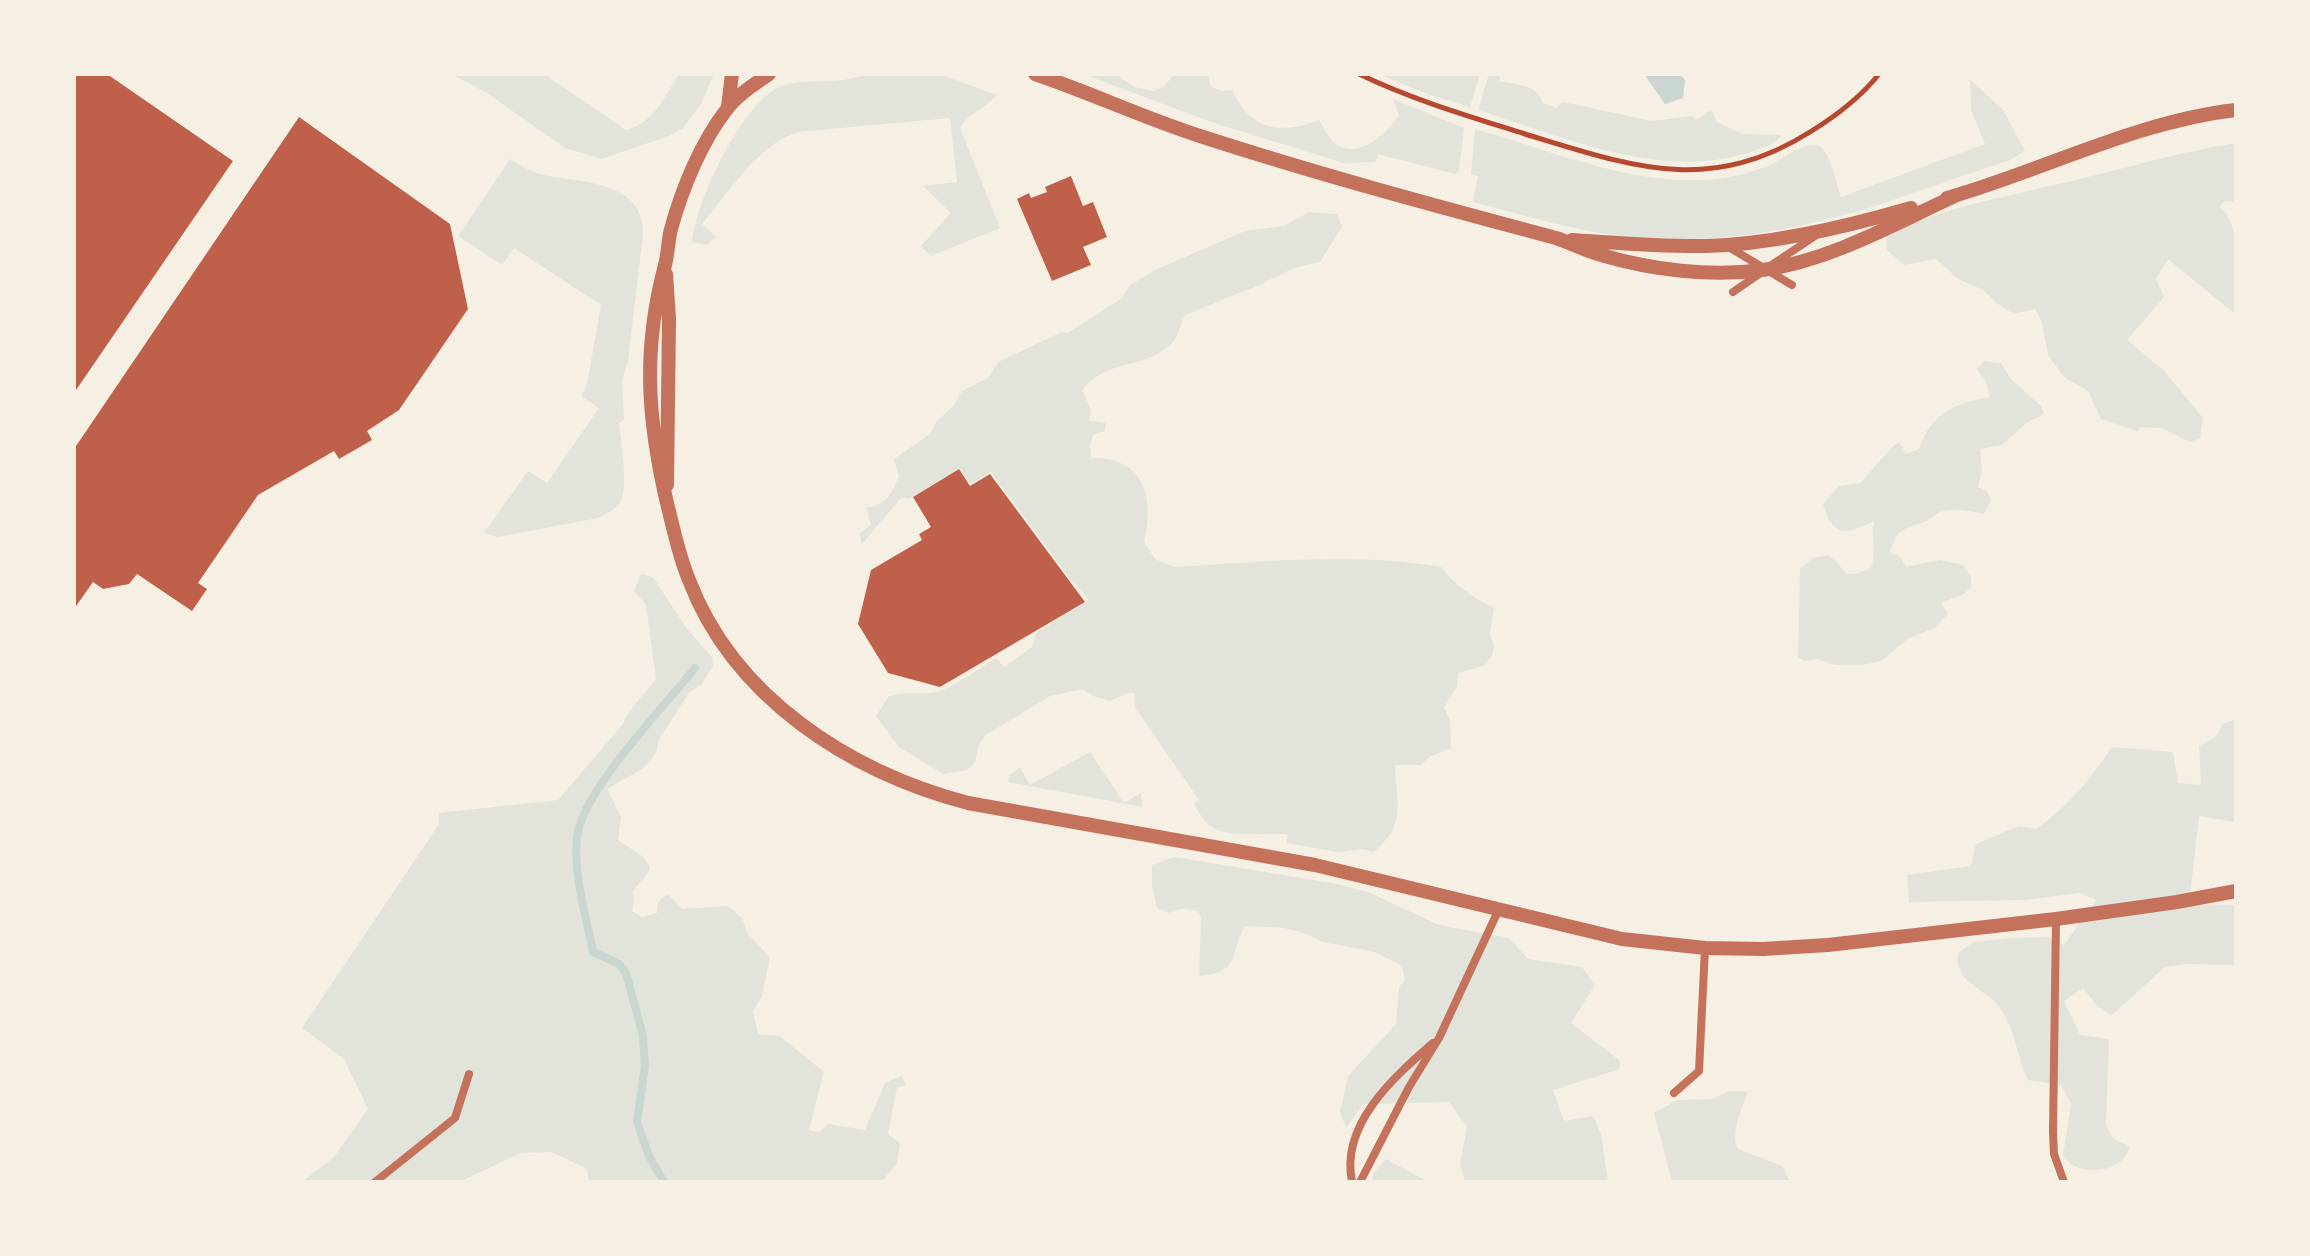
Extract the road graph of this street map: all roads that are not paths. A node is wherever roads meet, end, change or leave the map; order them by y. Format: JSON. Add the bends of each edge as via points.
{"nodes":[{"id":1,"x":732,"y":74,"type":"edge"},
{"id":2,"x":769,"y":74,"type":"edge"},
{"id":3,"x":1037,"y":74,"type":"edge"},
{"id":4,"x":728,"y":107,"type":"junction"},
{"id":5,"x":2236,"y":110,"type":"edge"},
{"id":6,"x":1955,"y":196,"type":"junction"},
{"id":7,"x":1826,"y":229,"type":"junction"},
{"id":8,"x":1560,"y":239,"type":"junction"},
{"id":9,"x":1724,"y":245,"type":"junction"},
{"id":10,"x":1766,"y":269,"type":"junction"},
{"id":11,"x":1792,"y":285,"type":"dead end"},
{"id":12,"x":1733,"y":292,"type":"dead end"},
{"id":13,"x":2236,"y":891,"type":"edge"},
{"id":14,"x":1499,"y":908,"type":"junction"},
{"id":15,"x":2056,"y":919,"type":"junction"},
{"id":16,"x":1705,"y":948,"type":"junction"},
{"id":17,"x":1439,"y":1038,"type":"junction"},
{"id":18,"x":469,"y":1074,"type":"dead end"},
{"id":19,"x":1674,"y":1093,"type":"dead end"},
{"id":20,"x":375,"y":1182,"type":"edge"},
{"id":21,"x":1352,"y":1182,"type":"edge"},
{"id":22,"x":1360,"y":1182,"type":"edge"},
{"id":23,"x":2064,"y":1182,"type":"edge"}],
"edges":[{"from":1,"to":4,"type":"street"},
{"from":2,"to":4,"type":"street"},
{"from":3,"to":8,"type":"street","via":[[1200,136]]},
{"from":4,"to":14,"type":"street","via":[[702,152],[670,233],[652,320],[654,446],[689,581],[716,632],[775,702],[835,748],[918,789],[983,806],[1303,862]]},
{"from":5,"to":6,"type":"street","via":[[2130,136]]},
{"from":6,"to":7,"type":"street"},
{"from":6,"to":10,"type":"street","via":[[1833,251]]},
{"from":7,"to":9,"type":"street"},
{"from":7,"to":10,"type":"street"},
{"from":8,"to":9,"type":"street"},
{"from":8,"to":10,"type":"street","via":[[1661,268]]},
{"from":9,"to":10,"type":"street"},
{"from":10,"to":11,"type":"street"},
{"from":10,"to":12,"type":"street"},
{"from":13,"to":15,"type":"street"},
{"from":14,"to":16,"type":"street","via":[[1622,939]]},
{"from":14,"to":17,"type":"street"},
{"from":15,"to":16,"type":"street","via":[[1828,945]]},
{"from":15,"to":23,"type":"street","via":[[2053,1132]]},
{"from":16,"to":19,"type":"street","via":[[1699,1071]]},
{"from":17,"to":21,"type":"street","via":[[1383,1090],[1367,1114],[1352,1148]]},
{"from":17,"to":22,"type":"street"},
{"from":18,"to":20,"type":"street","via":[[455,1118]]}]}
